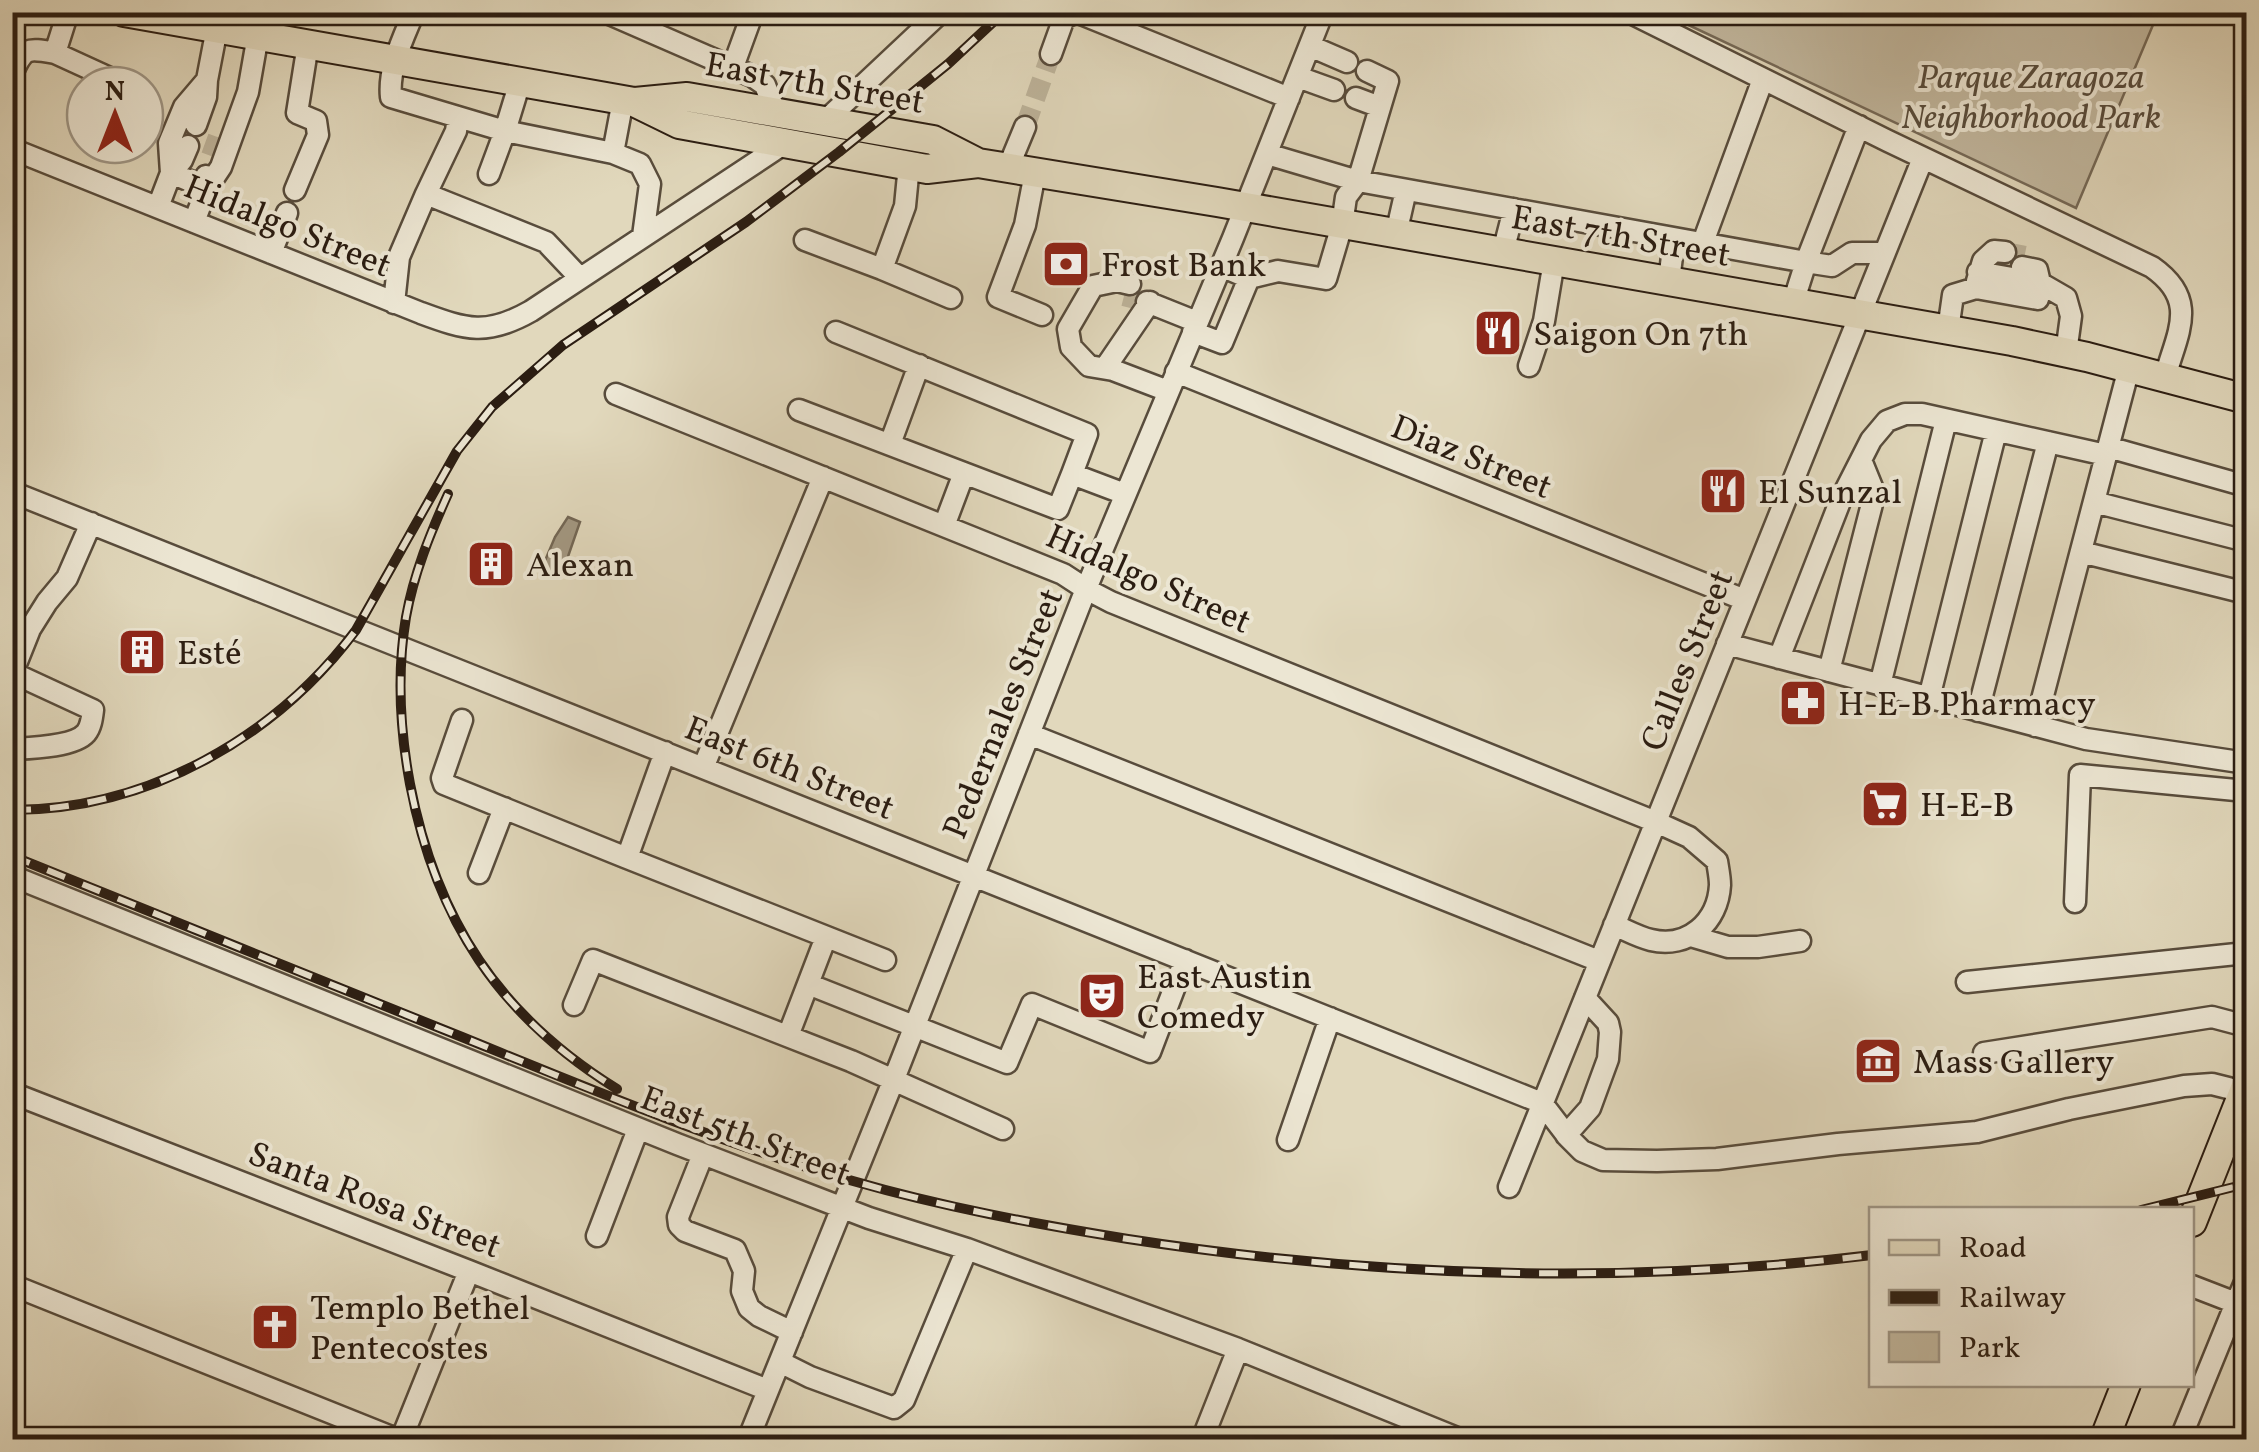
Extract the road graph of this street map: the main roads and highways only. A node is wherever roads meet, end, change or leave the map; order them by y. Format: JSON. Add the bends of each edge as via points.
{"nodes":[{"id":1,"x":124,"y":12,"type":"edge"},
{"id":2,"x":154,"y":15,"type":"edge"},
{"id":3,"x":224,"y":24,"type":"edge"},
{"id":4,"x":628,"y":101,"type":"junction"},
{"id":5,"x":978,"y":163,"type":"junction"},
{"id":6,"x":2246,"y":399,"type":"edge"},
{"id":7,"x":2245,"y":1089,"type":"edge"},
{"id":8,"x":2194,"y":1217,"type":"edge"},
{"id":9,"x":2125,"y":1387,"type":"edge"},
{"id":10,"x":2104,"y":1440,"type":"edge"}],
"edges":[{"from":1,"to":2,"type":"main road","name":"East 7th Street"},
{"from":2,"to":3,"type":"main road","name":"East 7th Street"},
{"from":3,"to":4,"type":"main road","name":"East 7th Street","via":[[258,36]]},
{"from":4,"to":5,"type":"main road","name":"East 7th Street","via":[[679,124],[927,169]]},
{"from":4,"to":5,"type":"main road","name":"East 7th Street","via":[[686,97],[934,140]]},
{"from":5,"to":6,"type":"main road","name":"East 7th Street","via":[[1948,330]]},
{"from":7,"to":8,"type":"main road"},
{"from":9,"to":10,"type":"main road"}]}
